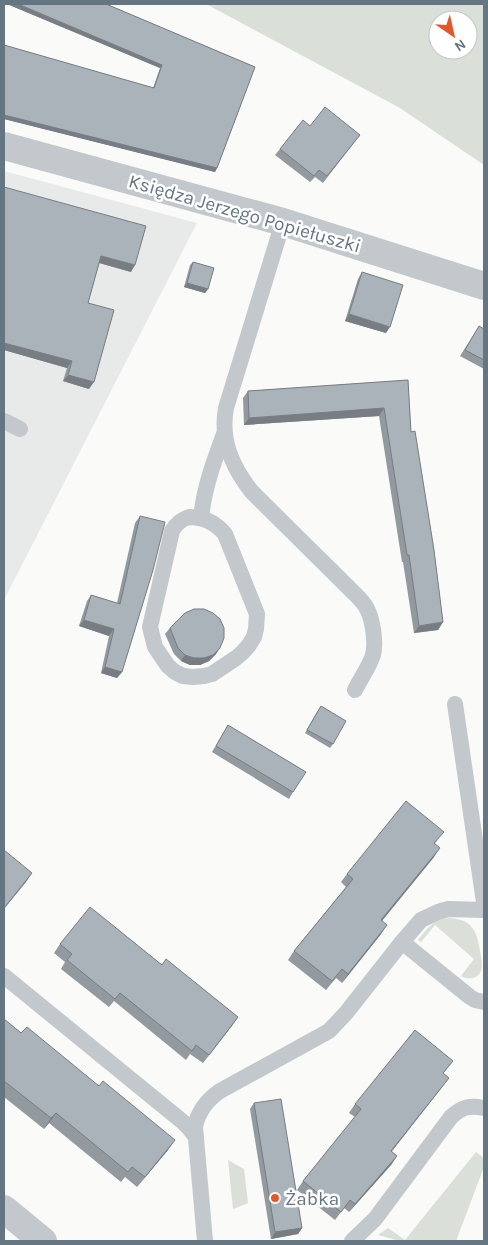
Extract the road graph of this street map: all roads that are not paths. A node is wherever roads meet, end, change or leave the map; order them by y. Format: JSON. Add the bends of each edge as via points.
{"nodes":[{"id":1,"x":4,"y":146,"type":"edge"},
{"id":2,"x":284,"y":222,"type":"junction"},
{"id":3,"x":484,"y":286,"type":"edge"},
{"id":4,"x":4,"y":420,"type":"edge"},
{"id":5,"x":20,"y":429,"type":"dead end"},
{"id":6,"x":224,"y":434,"type":"junction"},
{"id":7,"x":201,"y":518,"type":"junction"},
{"id":8,"x":355,"y":690,"type":"dead end"},
{"id":9,"x":455,"y":704,"type":"dead end"},
{"id":10,"x":484,"y":902,"type":"edge"},
{"id":11,"x":484,"y":910,"type":"edge"},
{"id":12,"x":402,"y":942,"type":"junction"},
{"id":13,"x":4,"y":976,"type":"edge"},
{"id":14,"x":484,"y":1002,"type":"edge"},
{"id":15,"x":484,"y":1108,"type":"edge"},
{"id":16,"x":196,"y":1137,"type":"junction"},
{"id":17,"x":4,"y":1209,"type":"edge"},
{"id":18,"x":44,"y":1241,"type":"edge"},
{"id":19,"x":206,"y":1241,"type":"edge"},
{"id":20,"x":352,"y":1241,"type":"edge"}],
"edges":[{"from":1,"to":2,"type":"street","name":"Księdza Jerzego Popiełuszki"},
{"from":2,"to":3,"type":"street","name":"Księdza Jerzego Popiełuszki"},
{"from":2,"to":6,"type":"lane","via":[[226,408]]},
{"from":4,"to":5,"type":"lane"},
{"from":6,"to":7,"type":"lane","via":[[205,491]]},
{"from":6,"to":8,"type":"lane","via":[[239,474],[252,492],[368,610],[375,646]]},
{"from":7,"to":7,"type":"lane","via":[[182,519],[172,532],[150,627],[155,647],[168,666],[183,676],[193,677],[212,674],[229,664],[249,645],[256,629],[253,604],[225,534],[212,522]]},
{"from":9,"to":10,"type":"lane"},
{"from":11,"to":12,"type":"lane","via":[[438,912],[420,920]]},
{"from":12,"to":14,"type":"lane","via":[[470,997]]},
{"from":12,"to":16,"type":"lane","via":[[329,1031],[212,1096],[197,1119]]},
{"from":13,"to":16,"type":"lane","via":[[183,1122]]},
{"from":15,"to":20,"type":"lane","via":[[465,1107],[451,1117],[375,1219]]},
{"from":16,"to":19,"type":"lane"},
{"from":17,"to":18,"type":"street"}]}
